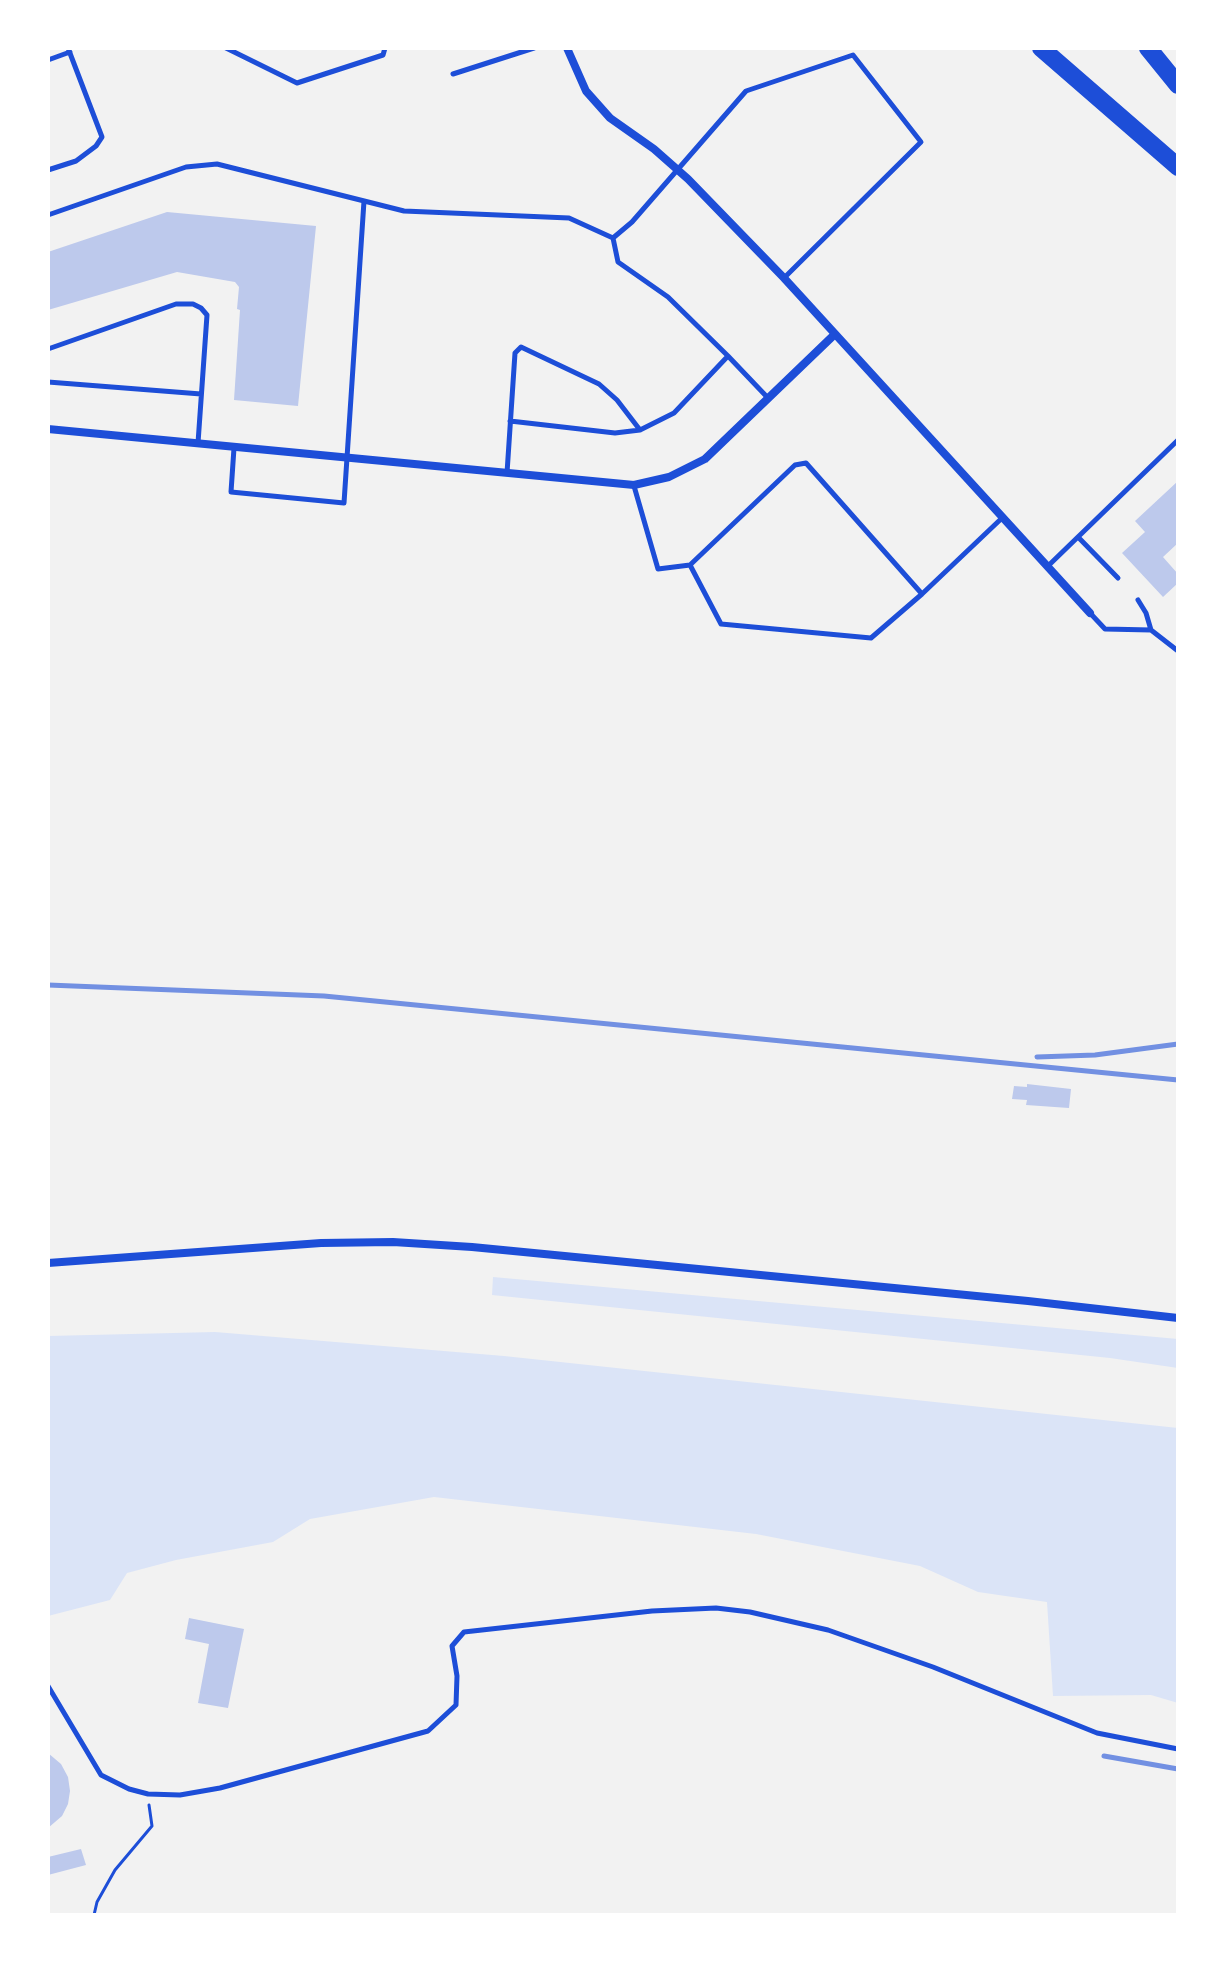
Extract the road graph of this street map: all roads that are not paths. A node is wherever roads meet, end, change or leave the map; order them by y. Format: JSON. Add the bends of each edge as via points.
{"nodes":[{"id":1,"x":226,"y":48,"type":"edge"},
{"id":2,"x":385,"y":48,"type":"edge"},
{"id":3,"x":534,"y":48,"type":"edge"},
{"id":4,"x":567,"y":48,"type":"edge"},
{"id":5,"x":1041,"y":48,"type":"edge"},
{"id":6,"x":1148,"y":48,"type":"edge"},
{"id":7,"x":69,"y":50,"type":"edge"},
{"id":8,"x":48,"y":60,"type":"edge"},
{"id":9,"x":453,"y":74,"type":"dead end"},
{"id":10,"x":1178,"y":85,"type":"edge"},
{"id":11,"x":1178,"y":167,"type":"edge"},
{"id":12,"x":677,"y":169,"type":"junction"},
{"id":13,"x":48,"y":170,"type":"edge"},
{"id":14,"x":364,"y":201,"type":"junction"},
{"id":15,"x":48,"y":215,"type":"edge"},
{"id":16,"x":613,"y":238,"type":"junction"},
{"id":17,"x":784,"y":278,"type":"junction"},
{"id":18,"x":835,"y":334,"type":"junction"},
{"id":19,"x":48,"y":349,"type":"edge"},
{"id":20,"x":728,"y":356,"type":"junction"},
{"id":21,"x":48,"y":382,"type":"edge"},
{"id":22,"x":201,"y":394,"type":"junction"},
{"id":23,"x":768,"y":398,"type":"junction"},
{"id":24,"x":510,"y":421,"type":"junction"},
{"id":25,"x":48,"y":429,"type":"edge"},
{"id":26,"x":640,"y":430,"type":"junction"},
{"id":27,"x":1178,"y":440,"type":"edge"},
{"id":28,"x":198,"y":444,"type":"junction"},
{"id":29,"x":234,"y":448,"type":"junction"},
{"id":30,"x":348,"y":458,"type":"junction"},
{"id":31,"x":506,"y":474,"type":"junction"},
{"id":32,"x":634,"y":485,"type":"junction"},
{"id":33,"x":1003,"y":517,"type":"junction"},
{"id":34,"x":1078,"y":537,"type":"junction"},
{"id":35,"x":690,"y":565,"type":"junction"},
{"id":36,"x":1048,"y":566,"type":"junction"},
{"id":37,"x":1118,"y":578,"type":"dead end"},
{"id":38,"x":922,"y":594,"type":"junction"},
{"id":39,"x":1138,"y":600,"type":"dead end"},
{"id":40,"x":1090,"y":613,"type":"joint"},
{"id":41,"x":1151,"y":630,"type":"junction"},
{"id":42,"x":1178,"y":651,"type":"edge"},
{"id":43,"x":48,"y":1263,"type":"edge"},
{"id":44,"x":1178,"y":1318,"type":"edge"},
{"id":45,"x":48,"y":1686,"type":"edge"},
{"id":46,"x":1178,"y":1749,"type":"edge"}],
"edges":[{"from":1,"to":2,"type":"lane","via":[[297,83],[383,55]]},
{"from":3,"to":9,"type":"lane"},
{"from":4,"to":12,"type":"street","via":[[586,91],[610,118]]},
{"from":5,"to":11,"type":"highway"},
{"from":6,"to":10,"type":"highway"},
{"from":7,"to":8,"type":"lane"},
{"from":7,"to":13,"type":"lane","via":[[102,137],[76,161]]},
{"from":12,"to":16,"type":"lane"},
{"from":12,"to":17,"type":"street"},
{"from":12,"to":17,"type":"lane","via":[[746,91],[853,55],[921,142]]},
{"from":14,"to":15,"type":"lane","via":[[217,164],[186,167]]},
{"from":14,"to":16,"type":"lane","via":[[404,211],[569,218]]},
{"from":14,"to":30,"type":"lane"},
{"from":16,"to":20,"type":"lane","via":[[618,262],[668,297]]},
{"from":17,"to":18,"type":"street"},
{"from":18,"to":23,"type":"street"},
{"from":18,"to":33,"type":"street"},
{"from":19,"to":22,"type":"lane","via":[[176,304],[193,304],[207,315]]},
{"from":20,"to":23,"type":"lane"},
{"from":20,"to":26,"type":"lane","via":[[674,413]]},
{"from":21,"to":22,"type":"lane"},
{"from":22,"to":28,"type":"lane"},
{"from":23,"to":32,"type":"street","via":[[705,459],[669,477]]},
{"from":24,"to":26,"type":"lane","via":[[615,433]]},
{"from":24,"to":26,"type":"lane","via":[[515,353],[521,347],[599,384]]},
{"from":24,"to":31,"type":"lane"},
{"from":25,"to":28,"type":"street"},
{"from":27,"to":34,"type":"lane"},
{"from":28,"to":29,"type":"street"},
{"from":29,"to":30,"type":"street"},
{"from":29,"to":30,"type":"lane","via":[[231,492],[344,503]]},
{"from":30,"to":31,"type":"street"},
{"from":31,"to":32,"type":"street"},
{"from":32,"to":35,"type":"lane","via":[[658,569]]},
{"from":33,"to":36,"type":"street"},
{"from":33,"to":38,"type":"lane"},
{"from":34,"to":36,"type":"lane"},
{"from":34,"to":37,"type":"lane"},
{"from":35,"to":38,"type":"lane","via":[[721,624],[871,638]]},
{"from":35,"to":38,"type":"lane","via":[[795,465],[806,463]]},
{"from":36,"to":40,"type":"street"},
{"from":39,"to":41,"type":"lane"},
{"from":40,"to":41,"type":"lane","via":[[1105,629]]},
{"from":41,"to":42,"type":"lane"},
{"from":43,"to":44,"type":"street","via":[[393,1242]]},
{"from":45,"to":46,"type":"lane","via":[[101,1775],[148,1794],[180,1795],[428,1731],[456,1705],[452,1646],[464,1632],[684,1609],[750,1612],[816,1627],[933,1667],[1097,1733]]}]}
